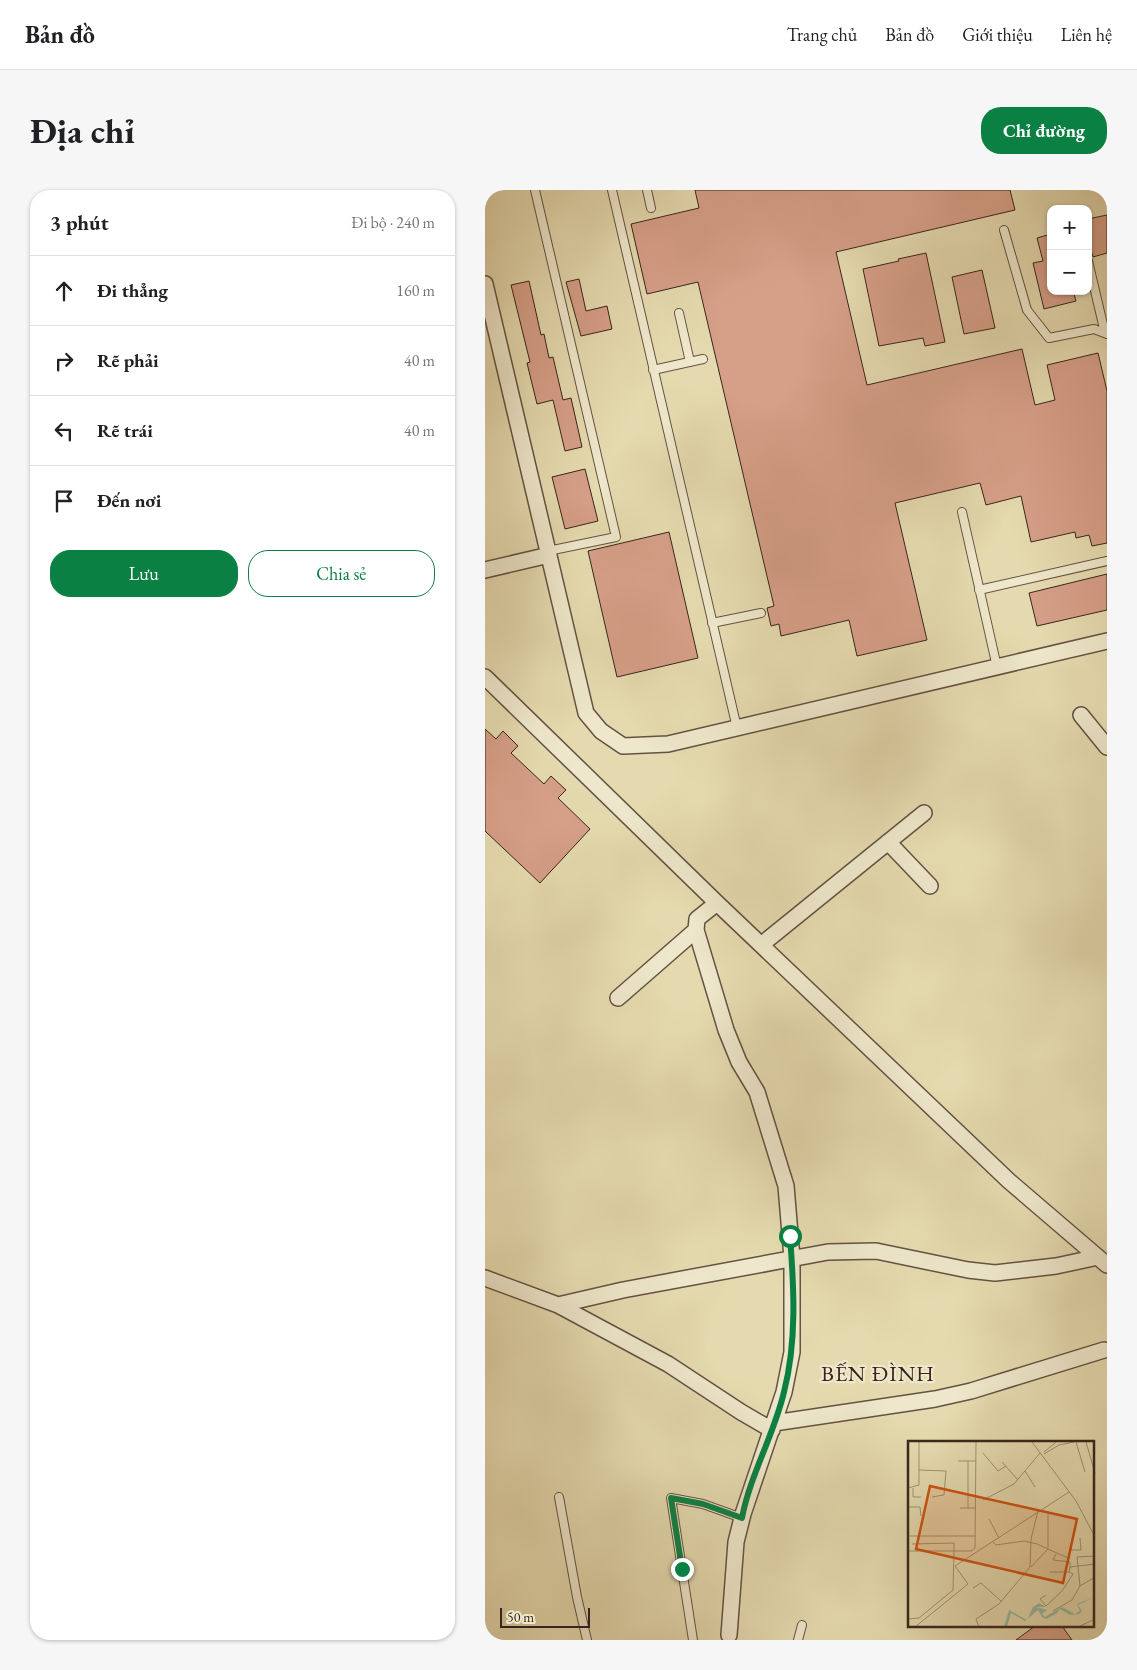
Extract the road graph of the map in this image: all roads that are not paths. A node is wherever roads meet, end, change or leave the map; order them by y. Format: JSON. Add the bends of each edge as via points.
{"nodes":[{"id":1,"x":535,"y":190,"type":"edge"},
{"id":2,"x":612,"y":190,"type":"edge"},
{"id":3,"x":647,"y":190,"type":"edge"},
{"id":4,"x":651,"y":208,"type":"dead end"},
{"id":5,"x":1004,"y":230,"type":"dead end"},
{"id":6,"x":1092,"y":277,"type":"edge"},
{"id":7,"x":485,"y":284,"type":"edge"},
{"id":8,"x":679,"y":313,"type":"dead end"},
{"id":9,"x":1106,"y":334,"type":"edge"},
{"id":10,"x":703,"y":359,"type":"dead end"},
{"id":11,"x":690,"y":362,"type":"junction"},
{"id":12,"x":653,"y":370,"type":"junction"},
{"id":13,"x":962,"y":512,"type":"dead end"},
{"id":14,"x":548,"y":553,"type":"junction"},
{"id":15,"x":1107,"y":561,"type":"edge"},
{"id":16,"x":485,"y":570,"type":"edge"},
{"id":17,"x":979,"y":590,"type":"junction"},
{"id":18,"x":761,"y":613,"type":"dead end"},
{"id":19,"x":712,"y":623,"type":"junction"},
{"id":20,"x":1107,"y":641,"type":"edge"},
{"id":21,"x":997,"y":667,"type":"junction"},
{"id":22,"x":485,"y":677,"type":"edge"},
{"id":23,"x":1081,"y":715,"type":"dead end"},
{"id":24,"x":737,"y":728,"type":"junction"},
{"id":25,"x":1107,"y":747,"type":"edge"},
{"id":26,"x":923,"y":813,"type":"dead end"},
{"id":27,"x":888,"y":842,"type":"junction"},
{"id":28,"x":930,"y":886,"type":"dead end"},
{"id":29,"x":717,"y":903,"type":"junction"},
{"id":30,"x":696,"y":930,"type":"junction"},
{"id":31,"x":761,"y":945,"type":"junction"},
{"id":32,"x":618,"y":998,"type":"dead end"},
{"id":33,"x":792,"y":1258,"type":"junction"},
{"id":34,"x":1102,"y":1261,"type":"edge"},
{"id":35,"x":485,"y":1278,"type":"edge"},
{"id":36,"x":558,"y":1305,"type":"junction"},
{"id":37,"x":1104,"y":1350,"type":"dead end"},
{"id":38,"x":773,"y":1426,"type":"junction"},
{"id":39,"x":559,"y":1497,"type":"dead end"},
{"id":40,"x":742,"y":1518,"type":"junction"},
{"id":41,"x":802,"y":1624,"type":"dead end"},
{"id":42,"x":729,"y":1635,"type":"dead end"},
{"id":43,"x":587,"y":1640,"type":"edge"},
{"id":44,"x":693,"y":1640,"type":"edge"},
{"id":45,"x":798,"y":1640,"type":"edge"}],
"edges":[{"from":1,"to":14,"type":"lane","via":[[616,537]]},
{"from":2,"to":12,"type":"lane"},
{"from":3,"to":4,"type":"lane"},
{"from":5,"to":9,"type":"lane","via":[[1027,310],[1049,338],[1094,329]]},
{"from":6,"to":9,"type":"lane"},
{"from":7,"to":14,"type":"street"},
{"from":8,"to":11,"type":"lane"},
{"from":10,"to":11,"type":"lane"},
{"from":11,"to":12,"type":"lane"},
{"from":12,"to":19,"type":"lane"},
{"from":13,"to":17,"type":"lane"},
{"from":14,"to":16,"type":"street"},
{"from":14,"to":24,"type":"street","via":[[586,713],[601,731],[623,746],[668,744]]},
{"from":15,"to":17,"type":"lane"},
{"from":17,"to":21,"type":"lane"},
{"from":18,"to":19,"type":"lane"},
{"from":19,"to":24,"type":"lane"},
{"from":20,"to":21,"type":"street"},
{"from":21,"to":24,"type":"street"},
{"from":22,"to":29,"type":"street"},
{"from":23,"to":25,"type":"street"},
{"from":26,"to":27,"type":"street"},
{"from":27,"to":28,"type":"street"},
{"from":27,"to":31,"type":"street"},
{"from":29,"to":30,"type":"street","via":[[697,919]]},
{"from":29,"to":31,"type":"street"},
{"from":30,"to":32,"type":"street"},
{"from":30,"to":33,"type":"street","via":[[726,1030],[739,1062],[757,1092],[786,1186]]},
{"from":31,"to":34,"type":"street","via":[[1009,1181]]},
{"from":33,"to":34,"type":"street","via":[[828,1252],[876,1251],[995,1273]]},
{"from":33,"to":36,"type":"street"},
{"from":33,"to":38,"type":"street","via":[[792,1352]]},
{"from":35,"to":36,"type":"street"},
{"from":36,"to":38,"type":"street","via":[[668,1364],[741,1412]]},
{"from":37,"to":38,"type":"street","via":[[971,1391]]},
{"from":38,"to":40,"type":"street"},
{"from":39,"to":43,"type":"lane"},
{"from":40,"to":42,"type":"street","via":[[736,1542]]},
{"from":40,"to":44,"type":"lane","via":[[703,1504],[671,1498]]},
{"from":41,"to":45,"type":"lane"}]}
